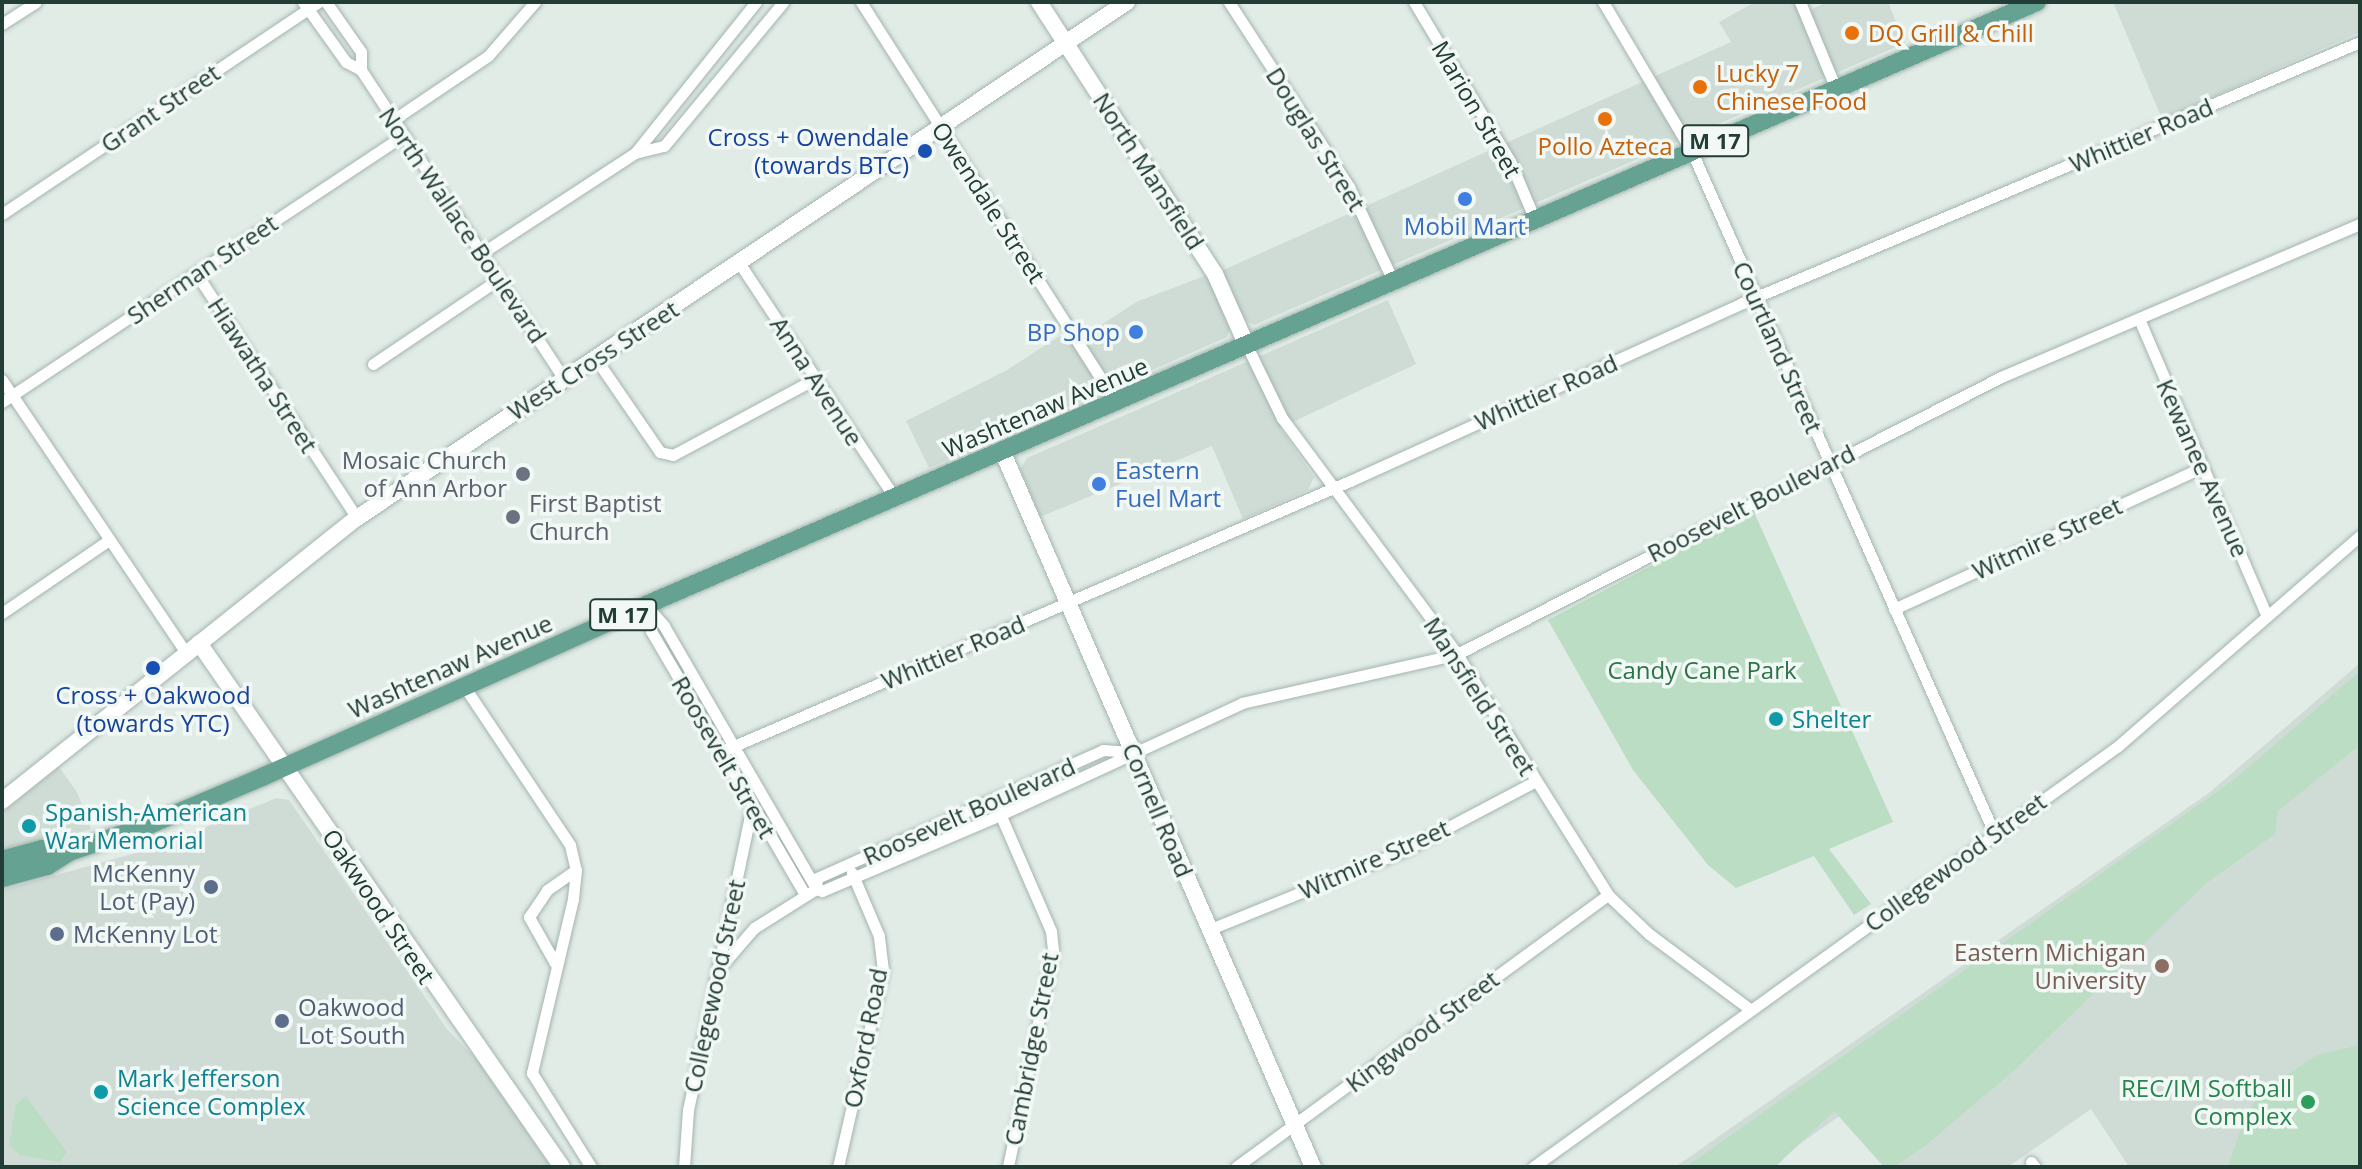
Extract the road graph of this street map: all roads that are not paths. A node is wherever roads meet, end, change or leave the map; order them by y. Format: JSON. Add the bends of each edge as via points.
{"nodes":[{"id":1,"x":36,"y":2,"type":"edge"},
{"id":2,"x":319,"y":2,"type":"edge"},
{"id":3,"x":326,"y":2,"type":"edge"},
{"id":4,"x":535,"y":2,"type":"edge"},
{"id":5,"x":756,"y":2,"type":"edge"},
{"id":6,"x":783,"y":2,"type":"edge"},
{"id":7,"x":861,"y":2,"type":"edge"},
{"id":8,"x":1039,"y":2,"type":"edge"},
{"id":9,"x":1127,"y":2,"type":"edge"},
{"id":10,"x":1229,"y":2,"type":"edge"},
{"id":11,"x":1414,"y":2,"type":"edge"},
{"id":12,"x":1603,"y":2,"type":"edge"},
{"id":13,"x":1800,"y":2,"type":"edge"},
{"id":14,"x":2037,"y":2,"type":"edge"},
{"id":15,"x":306,"y":6,"type":"edge"},
{"id":16,"x":1998,"y":10,"type":"edge"},
{"id":17,"x":2,"y":24,"type":"edge"},
{"id":18,"x":2360,"y":42,"type":"edge"},
{"id":19,"x":1066,"y":43,"type":"junction"},
{"id":20,"x":361,"y":70,"type":"junction"},
{"id":21,"x":1836,"y":89,"type":"junction"},
{"id":22,"x":393,"y":120,"type":"junction"},
{"id":23,"x":942,"y":127,"type":"junction"},
{"id":24,"x":403,"y":136,"type":"junction"},
{"id":25,"x":1692,"y":152,"type":"junction"},
{"id":26,"x":635,"y":153,"type":"junction"},
{"id":27,"x":2,"y":214,"type":"edge"},
{"id":28,"x":1535,"y":220,"type":"junction"},
{"id":29,"x":2360,"y":224,"type":"edge"},
{"id":30,"x":482,"y":253,"type":"junction"},
{"id":31,"x":740,"y":264,"type":"junction"},
{"id":32,"x":196,"y":273,"type":"junction"},
{"id":33,"x":499,"y":279,"type":"junction"},
{"id":34,"x":1393,"y":281,"type":"junction"},
{"id":35,"x":1756,"y":297,"type":"junction"},
{"id":36,"x":2139,"y":319,"type":"junction"},
{"id":37,"x":1247,"y":346,"type":"junction"},
{"id":38,"x":596,"y":359,"type":"junction"},
{"id":39,"x":373,"y":364,"type":"dead end"},
{"id":40,"x":815,"y":379,"type":"junction"},
{"id":41,"x":2,"y":380,"type":"edge"},
{"id":42,"x":565,"y":380,"type":"junction"},
{"id":43,"x":7,"y":399,"type":"edge"},
{"id":44,"x":1116,"y":403,"type":"junction"},
{"id":45,"x":1003,"y":453,"type":"junction"},
{"id":46,"x":1828,"y":461,"type":"junction"},
{"id":47,"x":2201,"y":468,"type":"junction"},
{"id":48,"x":1333,"y":488,"type":"junction"},
{"id":49,"x":895,"y":498,"type":"junction"},
{"id":50,"x":357,"y":518,"type":"junction"},
{"id":51,"x":2360,"y":536,"type":"edge"},
{"id":52,"x":109,"y":540,"type":"junction"},
{"id":53,"x":1068,"y":603,"type":"junction"},
{"id":54,"x":1894,"y":609,"type":"junction"},
{"id":55,"x":649,"y":611,"type":"junction"},
{"id":56,"x":2,"y":613,"type":"edge"},
{"id":57,"x":2267,"y":616,"type":"junction"},
{"id":58,"x":192,"y":648,"type":"junction"},
{"id":59,"x":1457,"y":654,"type":"junction"},
{"id":60,"x":464,"y":686,"type":"junction"},
{"id":61,"x":733,"y":745,"type":"junction"},
{"id":62,"x":1133,"y":751,"type":"junction"},
{"id":63,"x":720,"y":752,"type":"junction"},
{"id":64,"x":284,"y":766,"type":"junction"},
{"id":65,"x":1536,"y":781,"type":"junction"},
{"id":66,"x":765,"y":799,"type":"junction"},
{"id":67,"x":994,"y":800,"type":"junction"},
{"id":68,"x":2,"y":801,"type":"edge"},
{"id":69,"x":752,"y":807,"type":"junction"},
{"id":70,"x":1000,"y":815,"type":"junction"},
{"id":71,"x":1994,"y":833,"type":"junction"},
{"id":72,"x":69,"y":852,"type":"junction"},
{"id":73,"x":2,"y":860,"type":"edge"},
{"id":74,"x":849,"y":865,"type":"junction"},
{"id":75,"x":576,"y":870,"type":"junction"},
{"id":76,"x":2,"y":878,"type":"edge"},
{"id":77,"x":855,"y":878,"type":"junction"},
{"id":78,"x":816,"y":889,"type":"junction"},
{"id":79,"x":805,"y":895,"type":"junction"},
{"id":80,"x":1608,"y":895,"type":"junction"},
{"id":81,"x":1208,"y":930,"type":"junction"},
{"id":82,"x":555,"y":963,"type":"junction"},
{"id":83,"x":723,"y":964,"type":"junction"},
{"id":84,"x":1751,"y":1010,"type":"junction"},
{"id":85,"x":1295,"y":1127,"type":"junction"},
{"id":86,"x":562,"y":1167,"type":"edge"},
{"id":87,"x":591,"y":1167,"type":"edge"},
{"id":88,"x":684,"y":1167,"type":"edge"},
{"id":89,"x":838,"y":1167,"type":"edge"},
{"id":90,"x":1008,"y":1167,"type":"edge"},
{"id":91,"x":1236,"y":1167,"type":"edge"},
{"id":92,"x":1313,"y":1167,"type":"edge"},
{"id":93,"x":1533,"y":1167,"type":"edge"}],
"edges":[{"from":1,"to":17,"type":"street"},
{"from":2,"to":15,"type":"street","name":"Grant Street"},
{"from":3,"to":20,"type":"street","name":"North Wallace Boulevard","via":[[361,52]]},
{"from":4,"to":22,"type":"street","via":[[488,56]]},
{"from":5,"to":26,"type":"street"},
{"from":6,"to":26,"type":"street","via":[[664,146]]},
{"from":7,"to":23,"type":"street","name":"Owendale Street"},
{"from":8,"to":19,"type":"street","name":"North Mansfield"},
{"from":9,"to":19,"type":"street","name":"West Cross Street"},
{"from":10,"to":34,"type":"street","name":"Douglas Street","via":[[1349,187]]},
{"from":11,"to":28,"type":"street","name":"Marion Street","via":[[1510,161]]},
{"from":12,"to":25,"type":"street","name":"Courtland Street"},
{"from":13,"to":21,"type":"street"},
{"from":14,"to":16,"type":"main road","name":"Washtenaw Avenue","number":"M 17"},
{"from":15,"to":20,"type":"street","name":"North Wallace Boulevard","via":[[346,62]]},
{"from":15,"to":27,"type":"street","name":"Grant Street"},
{"from":16,"to":21,"type":"main road","name":"Washtenaw Avenue","number":"M 17"},
{"from":18,"to":35,"type":"street","name":"Whittier Road"},
{"from":19,"to":23,"type":"street","name":"West Cross Street"},
{"from":19,"to":37,"type":"street","name":"North Mansfield","via":[[1215,274]]},
{"from":20,"to":22,"type":"street","name":"North Wallace Boulevard"},
{"from":21,"to":25,"type":"main road","name":"Washtenaw Avenue","number":"M 17"},
{"from":22,"to":24,"type":"street","name":"North Wallace Boulevard"},
{"from":23,"to":31,"type":"street","name":"West Cross Street"},
{"from":23,"to":44,"type":"street","name":"Owendale Street"},
{"from":24,"to":30,"type":"street","name":"North Wallace Boulevard"},
{"from":24,"to":32,"type":"street","name":"Sherman Street"},
{"from":25,"to":28,"type":"main road","name":"Washtenaw Avenue","number":"M 17"},
{"from":25,"to":35,"type":"street","name":"Courtland Street"},
{"from":26,"to":30,"type":"street"},
{"from":28,"to":34,"type":"main road","name":"Washtenaw Avenue","number":"M 17"},
{"from":29,"to":36,"type":"street","name":"Roosevelt Boulevard"},
{"from":30,"to":33,"type":"street","name":"North Wallace Boulevard"},
{"from":31,"to":38,"type":"street","name":"West Cross Street"},
{"from":31,"to":40,"type":"street","name":"Anna Avenue"},
{"from":32,"to":43,"type":"street","name":"Sherman Street"},
{"from":32,"to":50,"type":"street","name":"Hiawatha Street"},
{"from":33,"to":39,"type":"street"},
{"from":33,"to":42,"type":"street","name":"North Wallace Boulevard"},
{"from":34,"to":37,"type":"main road","name":"Washtenaw Avenue","number":"M 17"},
{"from":35,"to":46,"type":"street","name":"Courtland Street"},
{"from":35,"to":48,"type":"street","name":"Whittier Road"},
{"from":36,"to":46,"type":"street","name":"Roosevelt Boulevard","via":[[2001,377]]},
{"from":36,"to":47,"type":"street","name":"Kewanee Avenue"},
{"from":37,"to":44,"type":"main road","name":"Washtenaw Avenue","number":"M 17"},
{"from":37,"to":48,"type":"street","name":"Mansfield Street","via":[[1273,403]]},
{"from":38,"to":40,"type":"street","via":[[660,452],[673,455]]},
{"from":38,"to":42,"type":"street","name":"West Cross Street"},
{"from":40,"to":49,"type":"street","name":"Anna Avenue"},
{"from":41,"to":43,"type":"street","name":"Oakwood Street"},
{"from":42,"to":50,"type":"street","name":"West Cross Street"},
{"from":43,"to":52,"type":"street","name":"Oakwood Street"},
{"from":44,"to":45,"type":"main road","name":"Washtenaw Avenue","number":"M 17"},
{"from":45,"to":49,"type":"main road","name":"Washtenaw Avenue","number":"M 17"},
{"from":45,"to":53,"type":"street","name":"Cornell Road"},
{"from":46,"to":54,"type":"street","name":"Courtland Street"},
{"from":46,"to":59,"type":"street","name":"Roosevelt Boulevard"},
{"from":47,"to":54,"type":"street","name":"Witmire Street"},
{"from":47,"to":57,"type":"street","name":"Kewanee Avenue"},
{"from":48,"to":53,"type":"street","name":"Whittier Road"},
{"from":48,"to":59,"type":"street","name":"Mansfield Street"},
{"from":49,"to":55,"type":"main road","name":"Washtenaw Avenue","number":"M 17"},
{"from":50,"to":58,"type":"street","name":"West Cross Street"},
{"from":51,"to":57,"type":"street","name":"Collegewood Street"},
{"from":52,"to":56,"type":"street"},
{"from":52,"to":58,"type":"street","name":"Oakwood Street"},
{"from":53,"to":61,"type":"street","name":"Whittier Road"},
{"from":53,"to":62,"type":"street","name":"Cornell Road"},
{"from":54,"to":71,"type":"street","name":"Courtland Street"},
{"from":55,"to":60,"type":"main road","name":"Washtenaw Avenue","number":"M 17"},
{"from":55,"to":61,"type":"street","name":"Roosevelt Street","via":[[664,626]]},
{"from":55,"to":63,"type":"street","name":"Roosevelt Street","via":[[651,631]]},
{"from":57,"to":71,"type":"street","name":"Collegewood Street","via":[[2149,721]]},
{"from":58,"to":64,"type":"street","name":"Oakwood Street"},
{"from":58,"to":68,"type":"street","name":"West Cross Street"},
{"from":59,"to":62,"type":"street","name":"Roosevelt Boulevard","via":[[1242,703]]},
{"from":59,"to":65,"type":"street","name":"Mansfield Street"},
{"from":60,"to":64,"type":"main road","name":"Washtenaw Avenue","number":"M 17"},
{"from":60,"to":75,"type":"street","via":[[562,832]]},
{"from":61,"to":63,"type":"street","name":"Whittier Road"},
{"from":61,"to":66,"type":"street","name":"Roosevelt Street"},
{"from":62,"to":67,"type":"street","name":"Roosevelt Boulevard","via":[[1103,750]]},
{"from":62,"to":70,"type":"street","name":"Roosevelt Boulevard"},
{"from":62,"to":81,"type":"street","name":"Cornell Road"},
{"from":63,"to":69,"type":"street","name":"Roosevelt Street"},
{"from":64,"to":72,"type":"main road","name":"Washtenaw Avenue","number":"M 17","via":[[149,825]]},
{"from":64,"to":86,"type":"street","name":"Oakwood Street"},
{"from":65,"to":80,"type":"street","name":"Mansfield Street"},
{"from":65,"to":81,"type":"street","name":"Witmire Street","via":[[1405,850]]},
{"from":66,"to":69,"type":"street"},
{"from":66,"to":78,"type":"street","name":"Roosevelt Street"},
{"from":67,"to":70,"type":"street","name":"Cambridge Street"},
{"from":67,"to":74,"type":"street","name":"Roosevelt Boulevard"},
{"from":69,"to":79,"type":"street","name":"Roosevelt Street"},
{"from":69,"to":83,"type":"street","name":"Collegewood Street"},
{"from":70,"to":77,"type":"street","name":"Roosevelt Boulevard"},
{"from":70,"to":90,"type":"street","name":"Cambridge Street","via":[[1051,931],[1053,951]]},
{"from":71,"to":84,"type":"street","name":"Collegewood Street"},
{"from":72,"to":73,"type":"main road","name":"Washtenaw Avenue","number":"M 17","via":[[42,849]]},
{"from":72,"to":76,"type":"main road","name":"Washtenaw Avenue","number":"M 17","via":[[47,866]]},
{"from":74,"to":77,"type":"street","name":"Oxford Road"},
{"from":74,"to":78,"type":"street","name":"Roosevelt Boulevard","via":[[817,878]]},
{"from":75,"to":82,"type":"street"},
{"from":75,"to":82,"type":"street","via":[[547,890],[529,917]]},
{"from":77,"to":78,"type":"street","name":"Roosevelt Boulevard"},
{"from":77,"to":89,"type":"street","name":"Oxford Road","via":[[879,936],[883,970]]},
{"from":78,"to":79,"type":"street","name":"Roosevelt Boulevard"},
{"from":79,"to":83,"type":"street","name":"Roosevelt Boulevard","via":[[754,928]]},
{"from":80,"to":84,"type":"street","name":"Mansfield Street","via":[[1649,934]]},
{"from":80,"to":85,"type":"street","name":"Kingwood Street"},
{"from":81,"to":85,"type":"street","name":"Cornell Road"},
{"from":82,"to":87,"type":"street","via":[[532,1073]]},
{"from":83,"to":88,"type":"street","name":"Collegewood Street","via":[[688,1110]]},
{"from":84,"to":93,"type":"street","name":"Collegewood Street"},
{"from":85,"to":91,"type":"street","name":"Kingwood Street"},
{"from":85,"to":92,"type":"street","name":"Cornell Road"}]}
